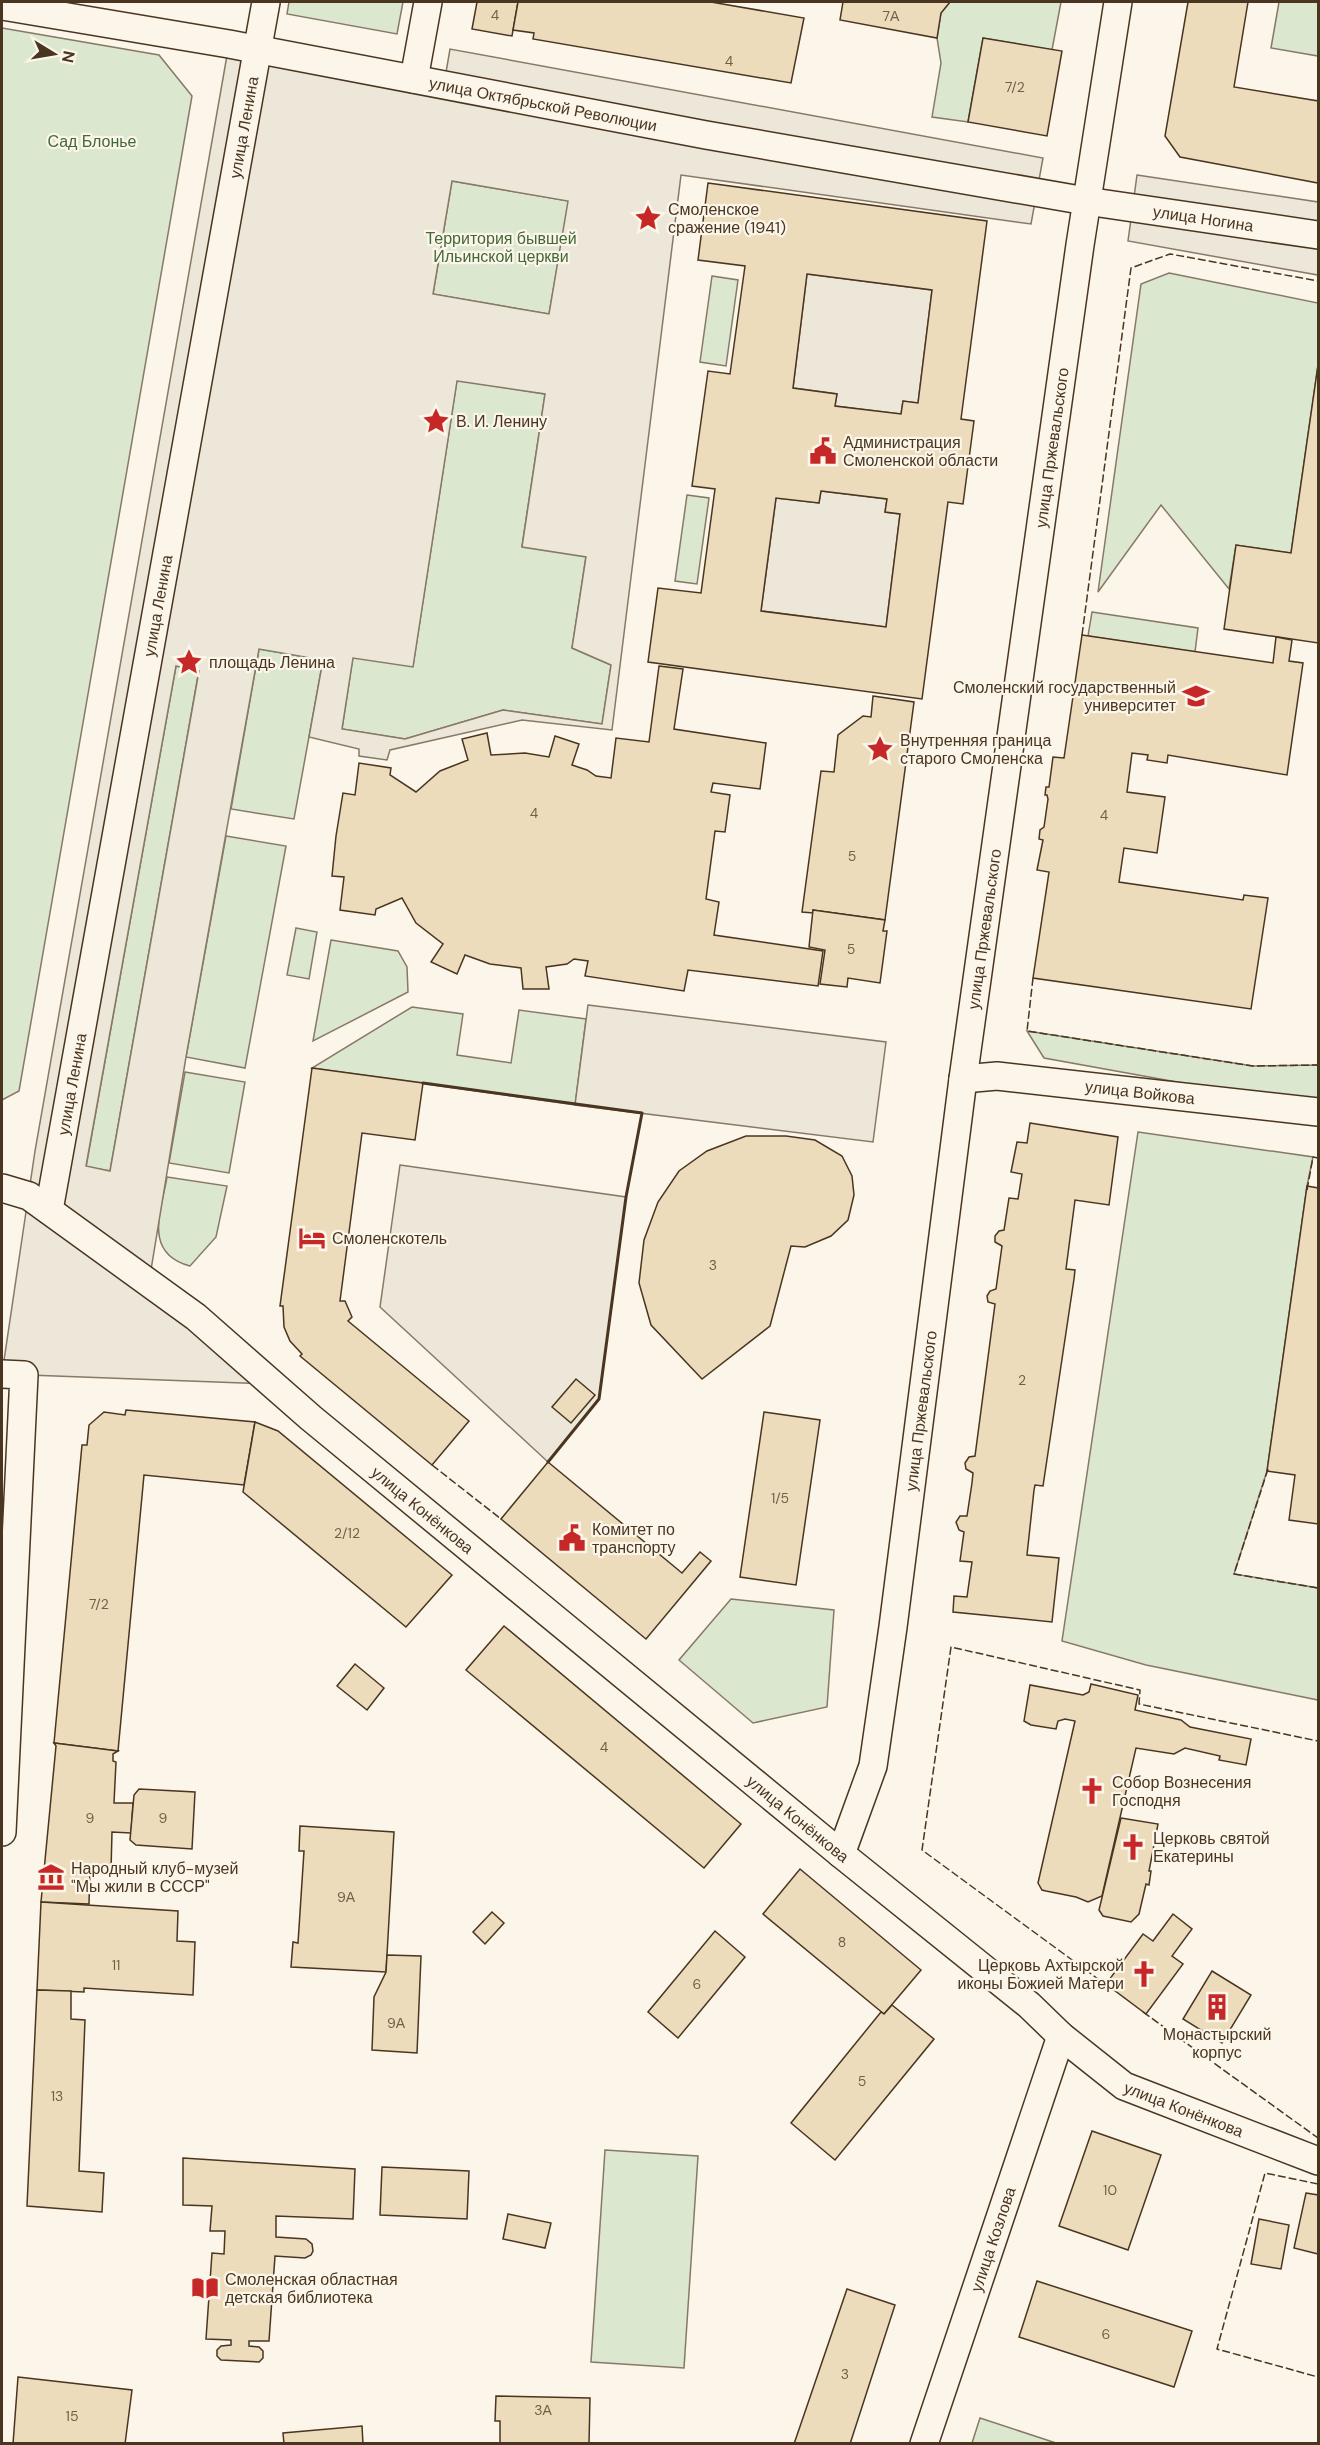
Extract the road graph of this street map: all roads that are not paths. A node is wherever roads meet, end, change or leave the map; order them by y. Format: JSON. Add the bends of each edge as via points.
{"nodes":[{"id":1,"x":266,"y":2,"type":"edge"},
{"id":2,"x":428,"y":2,"type":"edge"},
{"id":3,"x":1118,"y":2,"type":"edge"},
{"id":4,"x":2,"y":6,"type":"edge"},
{"id":5,"x":256,"y":49,"type":"junction"},
{"id":6,"x":414,"y":79,"type":"junction"},
{"id":7,"x":1086,"y":201,"type":"junction"},
{"id":8,"x":1318,"y":235,"type":"edge"},
{"id":9,"x":963,"y":1079,"type":"junction"},
{"id":10,"x":1318,"y":1112,"type":"edge"},
{"id":11,"x":2,"y":1188,"type":"edge"},
{"id":12,"x":39,"y":1203,"type":"junction"},
{"id":13,"x":13,"y":1375,"type":"edge"},
{"id":14,"x":2,"y":1832,"type":"edge"},
{"id":15,"x":841,"y":1854,"type":"junction"},
{"id":16,"x":1061,"y":2036,"type":"junction"},
{"id":17,"x":1318,"y":2161,"type":"edge"},
{"id":18,"x":924,"y":2444,"type":"edge"}],
"edges":[{"from":1,"to":5,"type":"street","name":"улица Ленина"},
{"from":2,"to":6,"type":"street"},
{"from":3,"to":7,"type":"street","name":"улица Пржевальского"},
{"from":4,"to":5,"type":"street","name":"улица Октябрьской Революции"},
{"from":5,"to":6,"type":"street","name":"улица Октябрьской Революции"},
{"from":5,"to":12,"type":"street","name":"улица Ленина"},
{"from":6,"to":7,"type":"street","name":"улица Октябрьской Революции"},
{"from":7,"to":8,"type":"street","name":"улица Ногина"},
{"from":7,"to":9,"type":"street","name":"улица Пржевальского"},
{"from":9,"to":10,"type":"street","name":"улица Войкова","via":[[997,1076]]},
{"from":9,"to":15,"type":"street","name":"улица Пржевальского","via":[[914,1478],[873,1766]]},
{"from":11,"to":12,"type":"street","name":"улица Конёнкова"},
{"from":12,"to":15,"type":"street","name":"улица Конёнкова","via":[[196,1317],[311,1418]]},
{"from":13,"to":14,"type":"street"},
{"from":15,"to":16,"type":"street","name":"улица Конёнкова"},
{"from":16,"to":17,"type":"street","name":"улица Конёнкова","via":[[1124,2086]]},
{"from":16,"to":18,"type":"street","name":"улица Козлова"}]}
